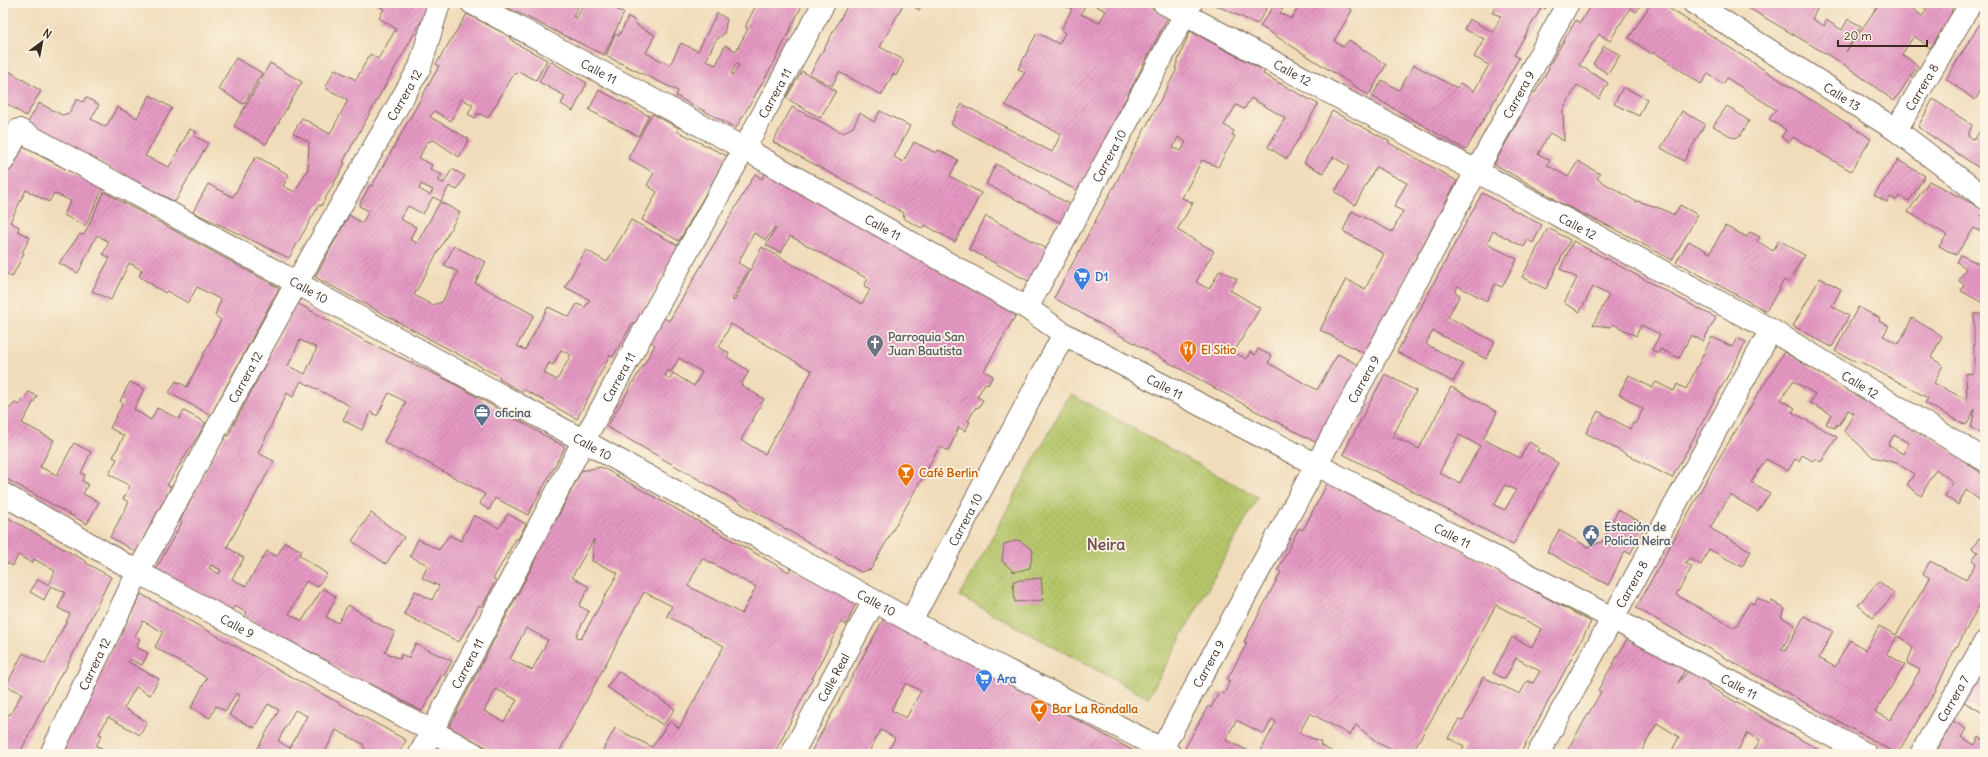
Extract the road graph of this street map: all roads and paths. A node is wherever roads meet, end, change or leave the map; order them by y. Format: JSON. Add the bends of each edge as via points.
{"nodes":[{"id":1,"x":439,"y":3,"type":"edge"},
{"id":2,"x":472,"y":3,"type":"edge"},
{"id":3,"x":824,"y":3,"type":"edge"},
{"id":4,"x":1164,"y":3,"type":"edge"},
{"id":5,"x":1568,"y":3,"type":"edge"},
{"id":6,"x":1694,"y":3,"type":"edge"},
{"id":7,"x":1971,"y":3,"type":"edge"},
{"id":8,"x":1188,"y":9,"type":"edge"},
{"id":9,"x":1896,"y":130,"type":"junction"},
{"id":10,"x":743,"y":148,"type":"junction"},
{"id":11,"x":3,"y":161,"type":"edge"},
{"id":12,"x":1477,"y":173,"type":"junction"},
{"id":13,"x":1985,"y":198,"type":"edge"},
{"id":14,"x":297,"y":282,"type":"junction"},
{"id":15,"x":1027,"y":308,"type":"junction"},
{"id":16,"x":1771,"y":330,"type":"junction"},
{"id":17,"x":1064,"y":334,"type":"junction"},
{"id":18,"x":583,"y":442,"type":"junction"},
{"id":19,"x":1985,"y":460,"type":"edge"},
{"id":20,"x":1316,"y":463,"type":"junction"},
{"id":21,"x":3,"y":494,"type":"edge"},
{"id":22,"x":138,"y":572,"type":"junction"},
{"id":23,"x":874,"y":601,"type":"junction"},
{"id":24,"x":1612,"y":618,"type":"junction"},
{"id":25,"x":912,"y":622,"type":"junction"},
{"id":26,"x":1985,"y":642,"type":"edge"},
{"id":27,"x":433,"y":731,"type":"junction"},
{"id":28,"x":1163,"y":752,"type":"edge"},
{"id":29,"x":51,"y":754,"type":"edge"},
{"id":30,"x":420,"y":754,"type":"edge"},
{"id":31,"x":474,"y":754,"type":"edge"},
{"id":32,"x":792,"y":754,"type":"edge"},
{"id":33,"x":1538,"y":754,"type":"edge"},
{"id":34,"x":1866,"y":754,"type":"edge"},
{"id":35,"x":1921,"y":754,"type":"edge"}],
"edges":[{"from":1,"to":14,"type":"street","name":"Carrera 12","via":[[420,67]]},
{"from":2,"to":10,"type":"street","name":"Calle 11"},
{"from":3,"to":10,"type":"street","name":"Carrera 11"},
{"from":4,"to":8,"type":"street","name":"Calle 12"},
{"from":5,"to":12,"type":"street","name":"Carrera 9"},
{"from":6,"to":9,"type":"street","name":"Calle 13"},
{"from":7,"to":9,"type":"street","name":"Carrera 8"},
{"from":8,"to":12,"type":"street","name":"Calle 12"},
{"from":8,"to":15,"type":"street","name":"Carrera 10"},
{"from":9,"to":13,"type":"street","name":"Calle 13"},
{"from":10,"to":15,"type":"street","name":"Calle 11"},
{"from":10,"to":18,"type":"street","name":"Carrera 11"},
{"from":11,"to":14,"type":"street","name":"Calle 10","via":[[19,130]]},
{"from":12,"to":16,"type":"street","name":"Calle 12"},
{"from":12,"to":20,"type":"street","name":"Carrera 9"},
{"from":14,"to":18,"type":"street","name":"Calle 10"},
{"from":14,"to":22,"type":"street","name":"Carrera 12"},
{"from":15,"to":17,"type":"street","name":"Calle 11"},
{"from":16,"to":19,"type":"street","name":"Calle 12"},
{"from":16,"to":24,"type":"street","name":"Carrera 8"},
{"from":17,"to":20,"type":"street","name":"Calle 11"},
{"from":17,"to":25,"type":"street","name":"Carrera 10"},
{"from":18,"to":23,"type":"street","name":"Calle 10"},
{"from":18,"to":27,"type":"street","name":"Carrera 11"},
{"from":20,"to":24,"type":"street","name":"Calle 11"},
{"from":20,"to":28,"type":"street","name":"Carrera 9"},
{"from":21,"to":22,"type":"street","name":"Calle 9"},
{"from":22,"to":27,"type":"street","name":"Calle 9"},
{"from":22,"to":29,"type":"street","name":"Carrera 12"},
{"from":23,"to":25,"type":"street","name":"Calle 10"},
{"from":23,"to":32,"type":"street","name":"Calle Real"},
{"from":24,"to":33,"type":"street","name":"Carrera 8"},
{"from":24,"to":34,"type":"street","name":"Calle 11"},
{"from":25,"to":28,"type":"street","name":"Calle 10"},
{"from":26,"to":35,"type":"street","name":"Carrera 7"},
{"from":27,"to":30,"type":"street","name":"Carrera 11"},
{"from":27,"to":31,"type":"street","name":"Calle 9"}]}
